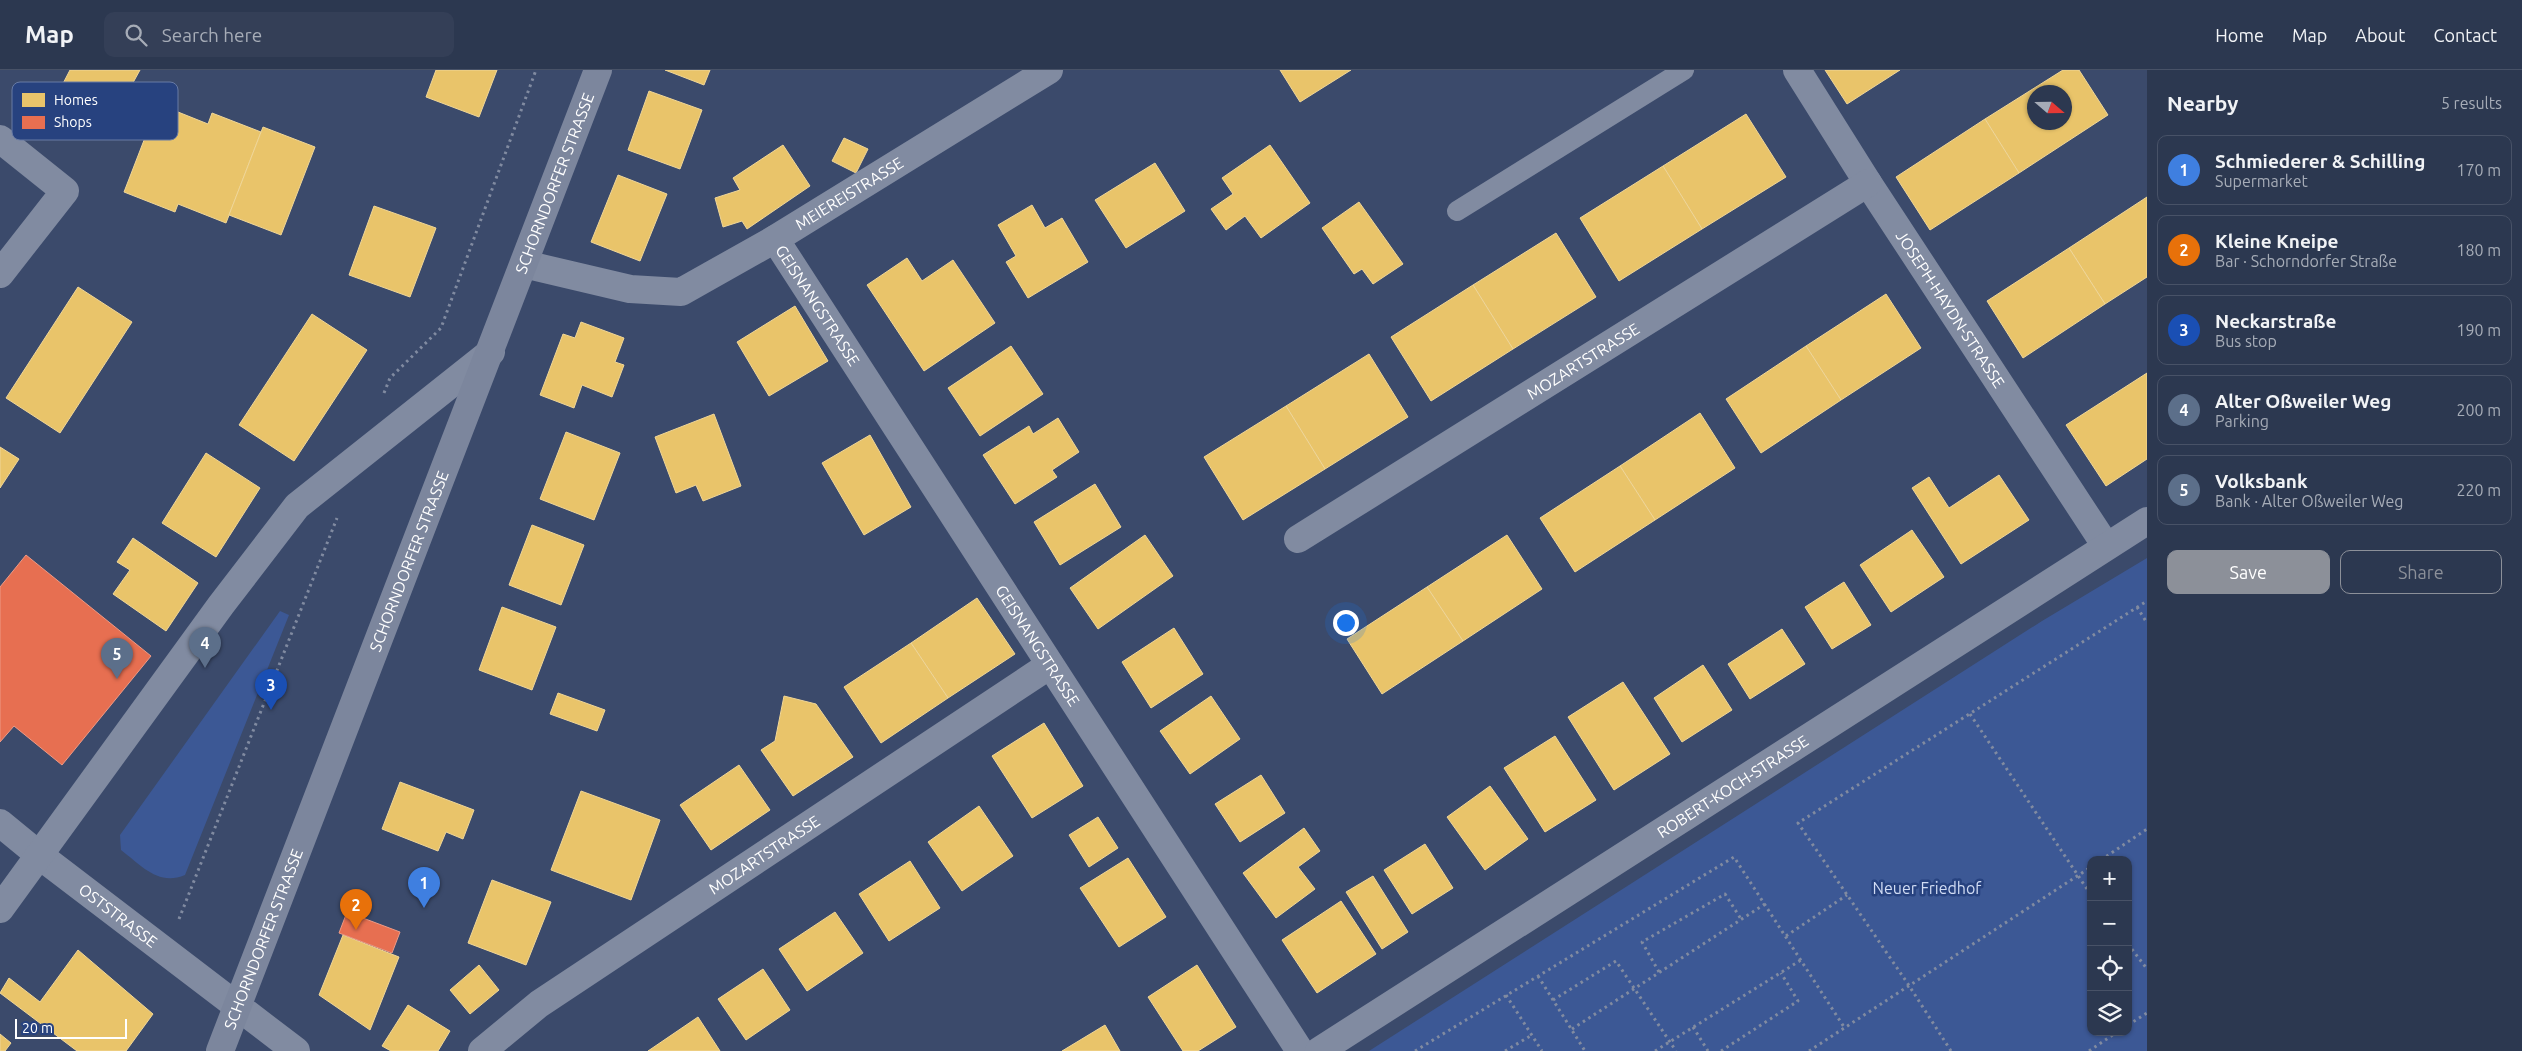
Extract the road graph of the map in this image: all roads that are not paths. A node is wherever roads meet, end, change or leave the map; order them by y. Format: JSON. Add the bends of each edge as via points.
{"nodes":[{"id":1,"x":598,"y":70,"type":"edge"},
{"id":2,"x":1049,"y":70,"type":"edge"},
{"id":3,"x":1684,"y":70,"type":"edge"},
{"id":4,"x":1797,"y":70,"type":"edge"},
{"id":5,"x":0,"y":139,"type":"edge"},
{"id":6,"x":1868,"y":183,"type":"junction"},
{"id":7,"x":1457,"y":211,"type":"dead end"},
{"id":8,"x":775,"y":239,"type":"junction"},
{"id":9,"x":524,"y":264,"type":"junction"},
{"id":10,"x":0,"y":274,"type":"edge"},
{"id":11,"x":491,"y":352,"type":"junction"},
{"id":12,"x":2147,"y":522,"type":"edge"},
{"id":13,"x":1298,"y":539,"type":"dead end"},
{"id":14,"x":2106,"y":546,"type":"junction"},
{"id":15,"x":1050,"y":665,"type":"junction"},
{"id":16,"x":0,"y":822,"type":"edge"},
{"id":17,"x":39,"y":855,"type":"junction"},
{"id":18,"x":0,"y":909,"type":"edge"},
{"id":19,"x":237,"y":1007,"type":"junction"},
{"id":20,"x":220,"y":1051,"type":"edge"},
{"id":21,"x":296,"y":1051,"type":"edge"},
{"id":22,"x":482,"y":1051,"type":"edge"},
{"id":23,"x":1300,"y":1051,"type":"edge"},
{"id":24,"x":1319,"y":1051,"type":"edge"}],
"edges":[{"from":1,"to":9,"type":"main road","name":"SCHORNDORFER STRASSE"},
{"from":2,"to":8,"type":"street","name":"MEIEREISTRASSE"},
{"from":3,"to":7,"type":"lane"},
{"from":4,"to":6,"type":"street","name":"JOSEPH-HAYDN-STRASSE"},
{"from":5,"to":10,"type":"street","via":[[65,191]]},
{"from":6,"to":13,"type":"street","name":"MOZARTSTRASSE"},
{"from":6,"to":14,"type":"street","name":"JOSEPH-HAYDN-STRASSE"},
{"from":8,"to":9,"type":"street","name":"MEIEREISTRASSE","via":[[681,292],[630,289]]},
{"from":8,"to":15,"type":"street","name":"GEISNANGSTRASSE"},
{"from":9,"to":11,"type":"main road","name":"SCHORNDORFER STRASSE"},
{"from":11,"to":17,"type":"street","via":[[297,506]]},
{"from":11,"to":19,"type":"main road","name":"SCHORNDORFER STRASSE"},
{"from":12,"to":14,"type":"street","name":"ROBERT-KOCH-STRASSE"},
{"from":14,"to":24,"type":"street","name":"ROBERT-KOCH-STRASSE"},
{"from":15,"to":22,"type":"street","name":"MOZARTSTRASSE","via":[[539,1004]]},
{"from":15,"to":23,"type":"street","name":"GEISNANGSTRASSE"},
{"from":16,"to":17,"type":"street","name":"OSTSTRASSE"},
{"from":17,"to":18,"type":"street"},
{"from":17,"to":19,"type":"street","name":"OSTSTRASSE"},
{"from":19,"to":20,"type":"main road","name":"SCHORNDORFER STRASSE"},
{"from":19,"to":21,"type":"street","name":"OSTSTRASSE"}]}
